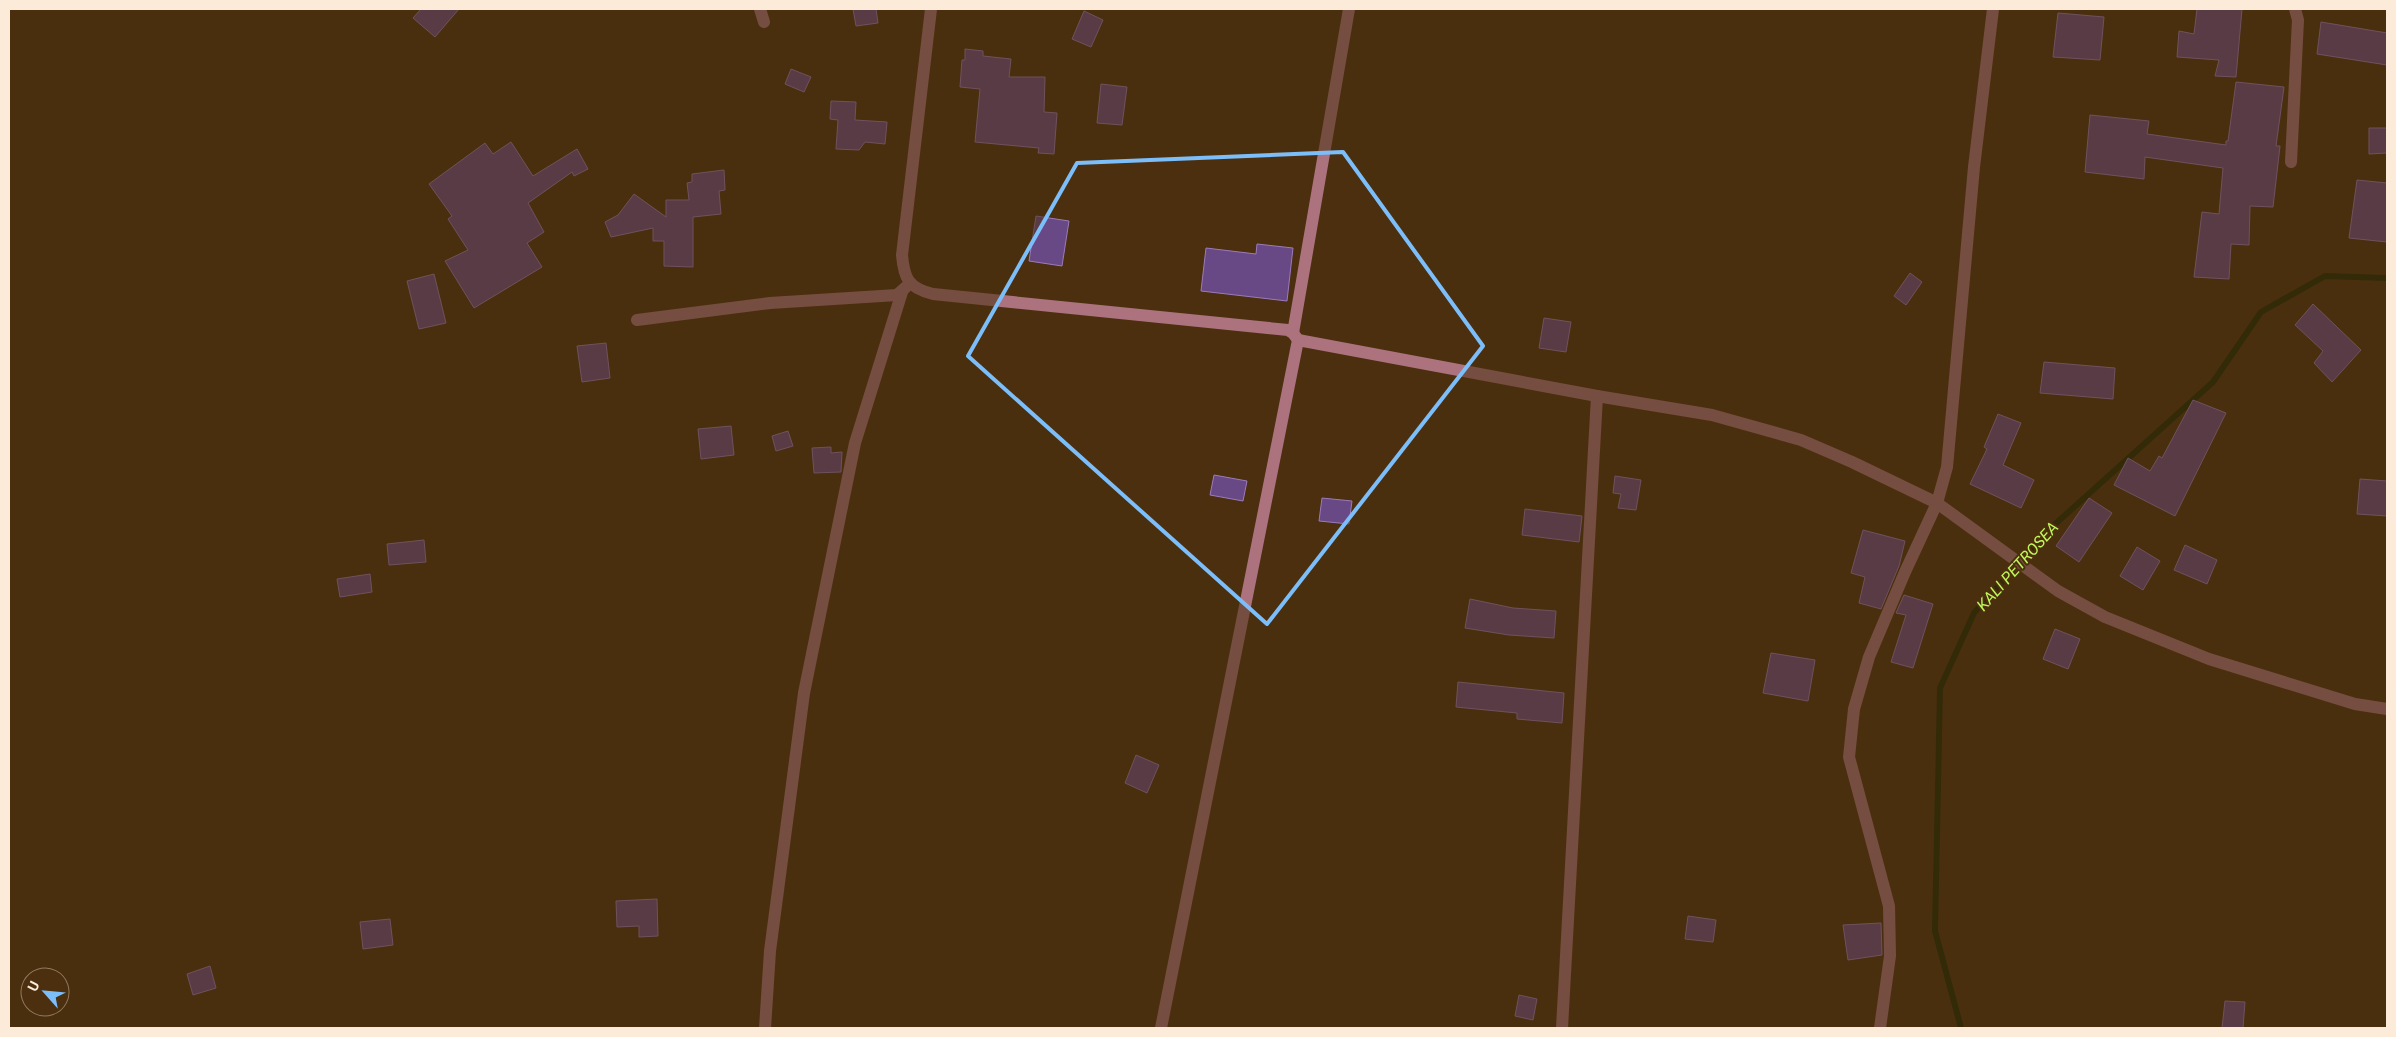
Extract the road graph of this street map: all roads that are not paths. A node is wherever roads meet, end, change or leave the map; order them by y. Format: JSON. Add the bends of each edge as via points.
{"nodes":[{"id":1,"x":760,"y":9,"type":"edge"},
{"id":2,"x":931,"y":9,"type":"edge"},
{"id":3,"x":1348,"y":9,"type":"edge"},
{"id":4,"x":1993,"y":9,"type":"edge"},
{"id":5,"x":2295,"y":9,"type":"edge"},
{"id":6,"x":764,"y":22,"type":"dead end"},
{"id":7,"x":2291,"y":162,"type":"dead end"},
{"id":8,"x":906,"y":288,"type":"junction"},
{"id":9,"x":637,"y":320,"type":"dead end"},
{"id":10,"x":1296,"y":336,"type":"junction"},
{"id":11,"x":1597,"y":396,"type":"junction"},
{"id":12,"x":1937,"y":503,"type":"junction"},
{"id":13,"x":2387,"y":709,"type":"edge"},
{"id":14,"x":764,"y":1028,"type":"edge"},
{"id":15,"x":1161,"y":1028,"type":"edge"},
{"id":16,"x":1562,"y":1028,"type":"edge"},
{"id":17,"x":1880,"y":1028,"type":"edge"}],
"edges":[{"from":1,"to":6,"type":"street"},
{"from":2,"to":8,"type":"street","via":[[902,255]]},
{"from":3,"to":10,"type":"street"},
{"from":4,"to":12,"type":"street","via":[[1974,167],[1947,467]]},
{"from":5,"to":7,"type":"street","via":[[2298,20]]},
{"from":8,"to":9,"type":"street","via":[[897,294],[770,303]]},
{"from":8,"to":10,"type":"street","via":[[933,294],[1282,330]]},
{"from":8,"to":14,"type":"street","via":[[855,443],[804,693],[770,951]]},
{"from":10,"to":11,"type":"street"},
{"from":10,"to":15,"type":"street"},
{"from":11,"to":12,"type":"street","via":[[1712,415],[1801,440]]},
{"from":11,"to":16,"type":"street"},
{"from":12,"to":13,"type":"street","via":[[2087,609],[2209,659],[2355,704]]},
{"from":12,"to":17,"type":"street","via":[[1869,657],[1854,709],[1849,757],[1889,906],[1890,956]]}]}
